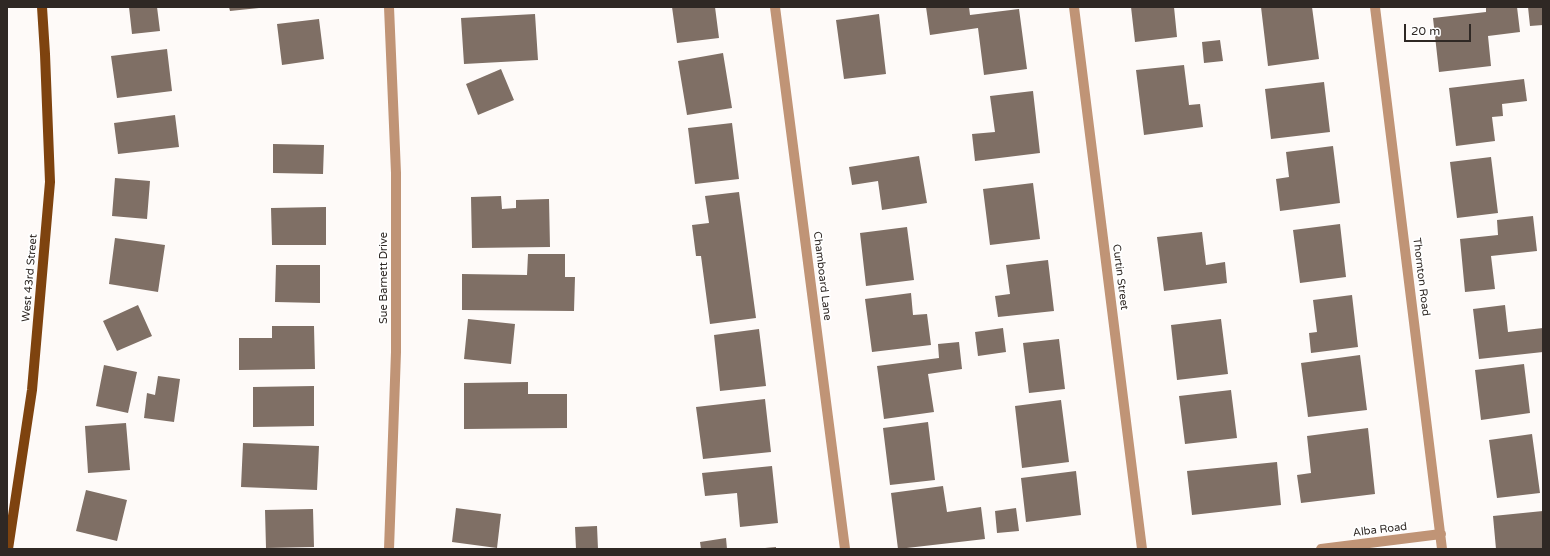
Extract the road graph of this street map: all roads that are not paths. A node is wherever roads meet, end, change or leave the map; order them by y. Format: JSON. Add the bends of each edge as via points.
{"nodes":[{"id":1,"x":42,"y":7,"type":"edge"},
{"id":2,"x":390,"y":7,"type":"edge"},
{"id":3,"x":775,"y":7,"type":"edge"},
{"id":4,"x":1074,"y":7,"type":"edge"},
{"id":5,"x":1375,"y":7,"type":"edge"},
{"id":6,"x":1441,"y":534,"type":"junction"},
{"id":7,"x":8,"y":549,"type":"edge"},
{"id":8,"x":389,"y":549,"type":"edge"},
{"id":9,"x":845,"y":549,"type":"edge"},
{"id":10,"x":1142,"y":549,"type":"edge"},
{"id":11,"x":1322,"y":549,"type":"edge"},
{"id":12,"x":1442,"y":549,"type":"edge"}],
"edges":[{"from":1,"to":7,"type":"main road","name":"West 43rd Street","via":[[50,182],[32,390]]},
{"from":2,"to":8,"type":"street","name":"Sue Barnett Drive","via":[[396,173],[396,352]]},
{"from":3,"to":9,"type":"street","name":"Chamboard Lane"},
{"from":4,"to":10,"type":"street","name":"Curtin Street"},
{"from":5,"to":6,"type":"street","name":"Thornton Road"},
{"from":6,"to":11,"type":"street","name":"Alba Road"},
{"from":6,"to":12,"type":"street","name":"Thornton Road"}]}
